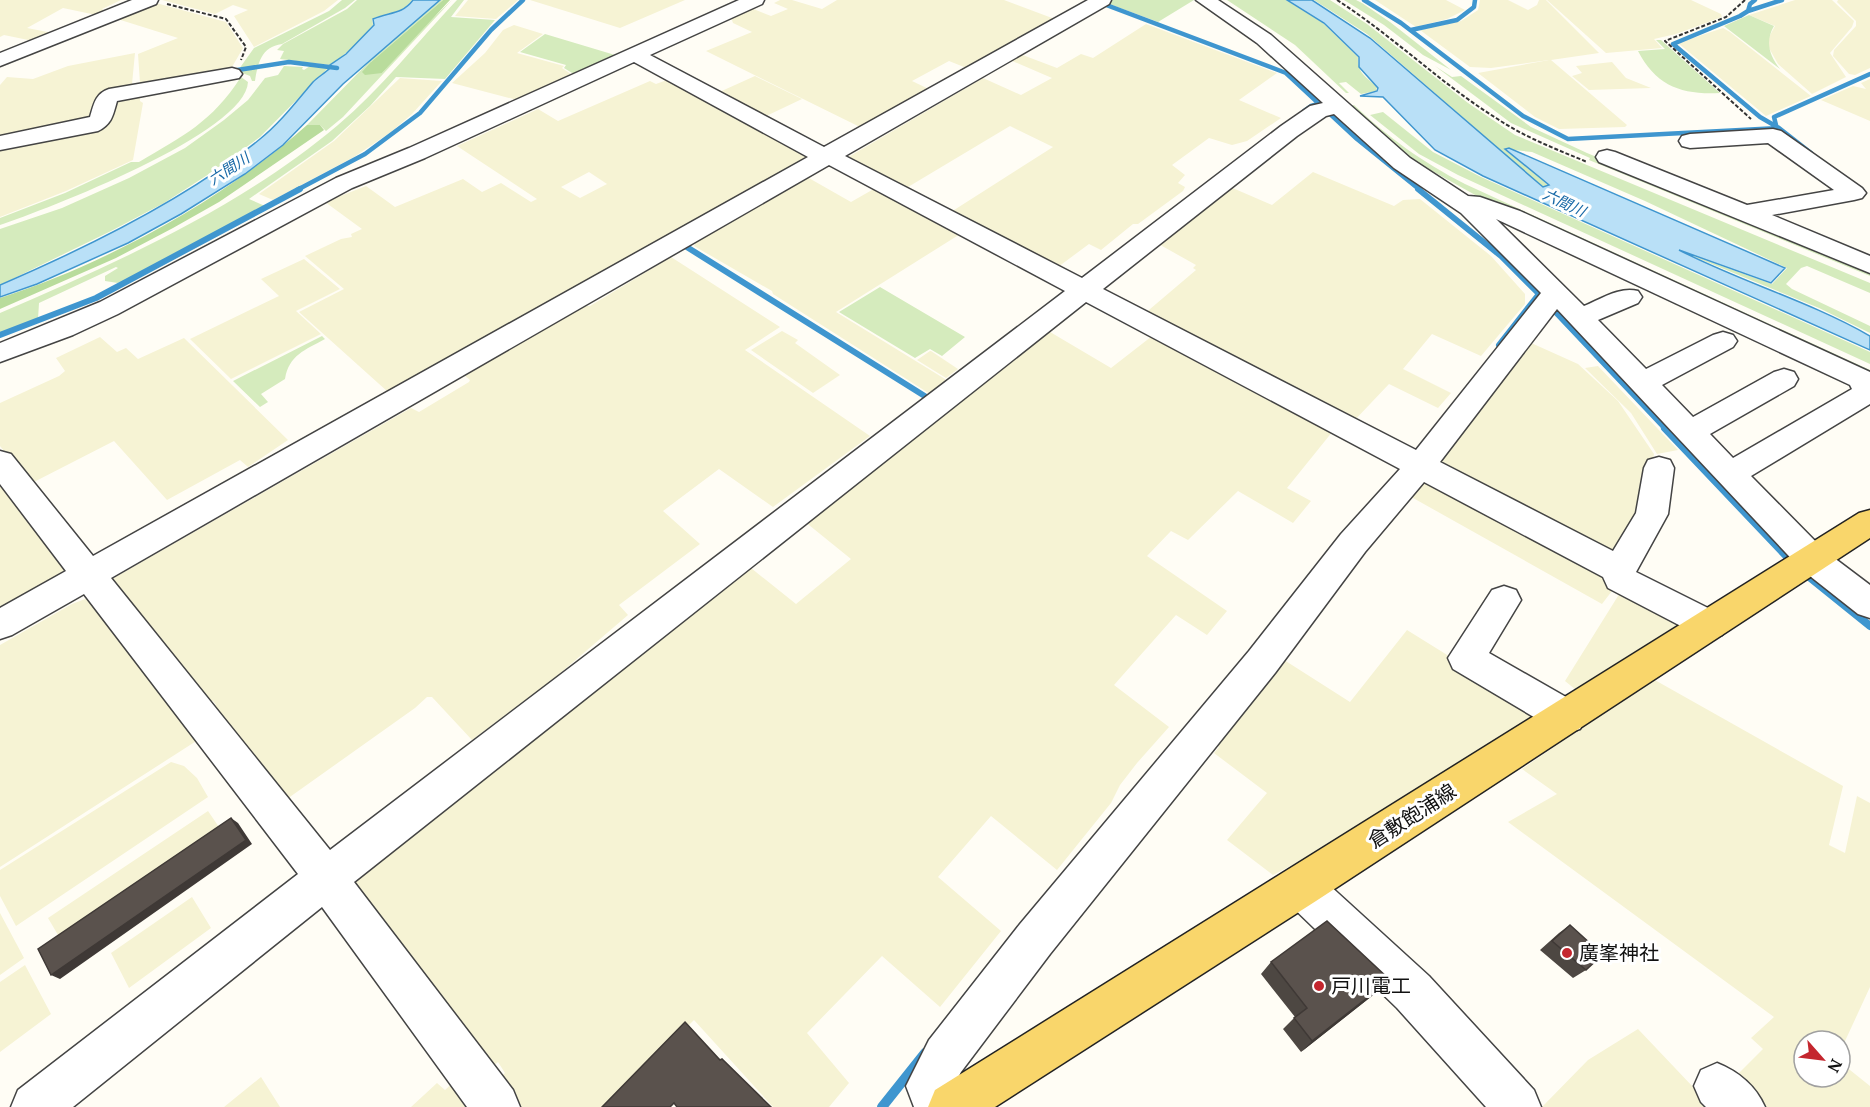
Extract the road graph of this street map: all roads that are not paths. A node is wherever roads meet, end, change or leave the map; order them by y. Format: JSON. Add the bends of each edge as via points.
{"nodes":[{"id":1,"x":755,"y":0,"type":"edge"},
{"id":2,"x":1205,"y":0,"type":"edge"},
{"id":3,"x":156,"y":1,"type":"edge"},
{"id":4,"x":1100,"y":1,"type":"edge"},
{"id":5,"x":637,"y":56,"type":"junction"},
{"id":6,"x":0,"y":60,"type":"edge"},
{"id":7,"x":236,"y":67,"type":"road end"},
{"id":8,"x":1330,"y":108,"type":"junction"},
{"id":9,"x":1690,"y":141,"type":"dead end"},
{"id":10,"x":0,"y":143,"type":"edge"},
{"id":11,"x":826,"y":156,"type":"junction"},
{"id":12,"x":1607,"y":157,"type":"dead end"},
{"id":13,"x":1863,"y":192,"type":"edge"},
{"id":14,"x":1453,"y":197,"type":"junction"},
{"id":15,"x":1745,"y":213,"type":"junction"},
{"id":16,"x":1870,"y":265,"type":"edge"},
{"id":17,"x":1081,"y":287,"type":"junction"},
{"id":18,"x":1629,"y":297,"type":"dead end"},
{"id":19,"x":1549,"y":300,"type":"junction"},
{"id":20,"x":1580,"y":318,"type":"junction"},
{"id":21,"x":1724,"y":341,"type":"dead end"},
{"id":22,"x":0,"y":353,"type":"edge"},
{"id":23,"x":1784,"y":379,"type":"dead end"},
{"id":24,"x":1642,"y":383,"type":"junction"},
{"id":25,"x":1689,"y":432,"type":"junction"},
{"id":26,"x":0,"y":462,"type":"edge"},
{"id":27,"x":1412,"y":462,"type":"junction"},
{"id":28,"x":1659,"y":468,"type":"dead end"},
{"id":29,"x":1731,"y":473,"type":"junction"},
{"id":30,"x":1870,"y":522,"type":"edge"},
{"id":31,"x":1804,"y":566,"type":"junction"},
{"id":32,"x":1619,"y":570,"type":"junction"},
{"id":33,"x":91,"y":580,"type":"junction"},
{"id":34,"x":1504,"y":600,"type":"dead end"},
{"id":35,"x":1870,"y":604,"type":"edge"},
{"id":36,"x":0,"y":625,"type":"edge"},
{"id":37,"x":1710,"y":625,"type":"junction"},
{"id":38,"x":1567,"y":717,"type":"junction"},
{"id":39,"x":322,"y":874,"type":"junction"},
{"id":40,"x":1301,"y":887,"type":"junction"},
{"id":41,"x":35,"y":1107,"type":"edge"},
{"id":42,"x":496,"y":1107,"type":"edge"},
{"id":43,"x":938,"y":1107,"type":"edge"},
{"id":44,"x":952,"y":1107,"type":"edge"},
{"id":45,"x":1517,"y":1107,"type":"edge"}],
"edges":[{"from":1,"to":5,"type":"street"},
{"from":2,"to":8,"type":"street","via":[[1264,39]]},
{"from":3,"to":6,"type":"street"},
{"from":4,"to":11,"type":"street"},
{"from":5,"to":11,"type":"street"},
{"from":5,"to":22,"type":"street","via":[[344,183],[118,303]]},
{"from":7,"to":10,"type":"street","via":[[116,93],[107,97],[100,121],[90,126]]},
{"from":8,"to":14,"type":"street"},
{"from":8,"to":17,"type":"street","via":[[1289,131]]},
{"from":9,"to":13,"type":"street","via":[[1773,136]]},
{"from":11,"to":17,"type":"street"},
{"from":11,"to":33,"type":"street"},
{"from":12,"to":15,"type":"street"},
{"from":13,"to":15,"type":"street"},
{"from":14,"to":19,"type":"street","via":[[1515,250]]},
{"from":14,"to":29,"type":"street","via":[[1511,216],[1861,379],[1868,392]]},
{"from":15,"to":16,"type":"street"},
{"from":17,"to":27,"type":"street"},
{"from":17,"to":39,"type":"street"},
{"from":18,"to":20,"type":"street"},
{"from":19,"to":20,"type":"street"},
{"from":19,"to":27,"type":"street"},
{"from":20,"to":24,"type":"street"},
{"from":21,"to":24,"type":"street"},
{"from":23,"to":25,"type":"street"},
{"from":24,"to":25,"type":"street"},
{"from":25,"to":29,"type":"street"},
{"from":26,"to":33,"type":"street"},
{"from":27,"to":32,"type":"street"},
{"from":27,"to":43,"type":"street","via":[[1262,662],[1035,939],[945,1056],[929,1086]]},
{"from":28,"to":32,"type":"street","via":[[1652,514]]},
{"from":29,"to":31,"type":"street"},
{"from":30,"to":31,"type":"main road","name":"倉敷飽浦線"},
{"from":31,"to":35,"type":"street"},
{"from":31,"to":37,"type":"main road","name":"倉敷飽浦線"},
{"from":32,"to":37,"type":"street","via":[[1620,579]]},
{"from":33,"to":36,"type":"street"},
{"from":33,"to":39,"type":"street"},
{"from":34,"to":38,"type":"street","via":[[1467,658]]},
{"from":37,"to":38,"type":"main road","name":"倉敷飽浦線"},
{"from":38,"to":40,"type":"main road","name":"倉敷飽浦線"},
{"from":39,"to":41,"type":"street"},
{"from":39,"to":42,"type":"street"},
{"from":40,"to":44,"type":"main road","name":"倉敷飽浦線"},
{"from":40,"to":45,"type":"street","via":[[1413,992]]}]}
